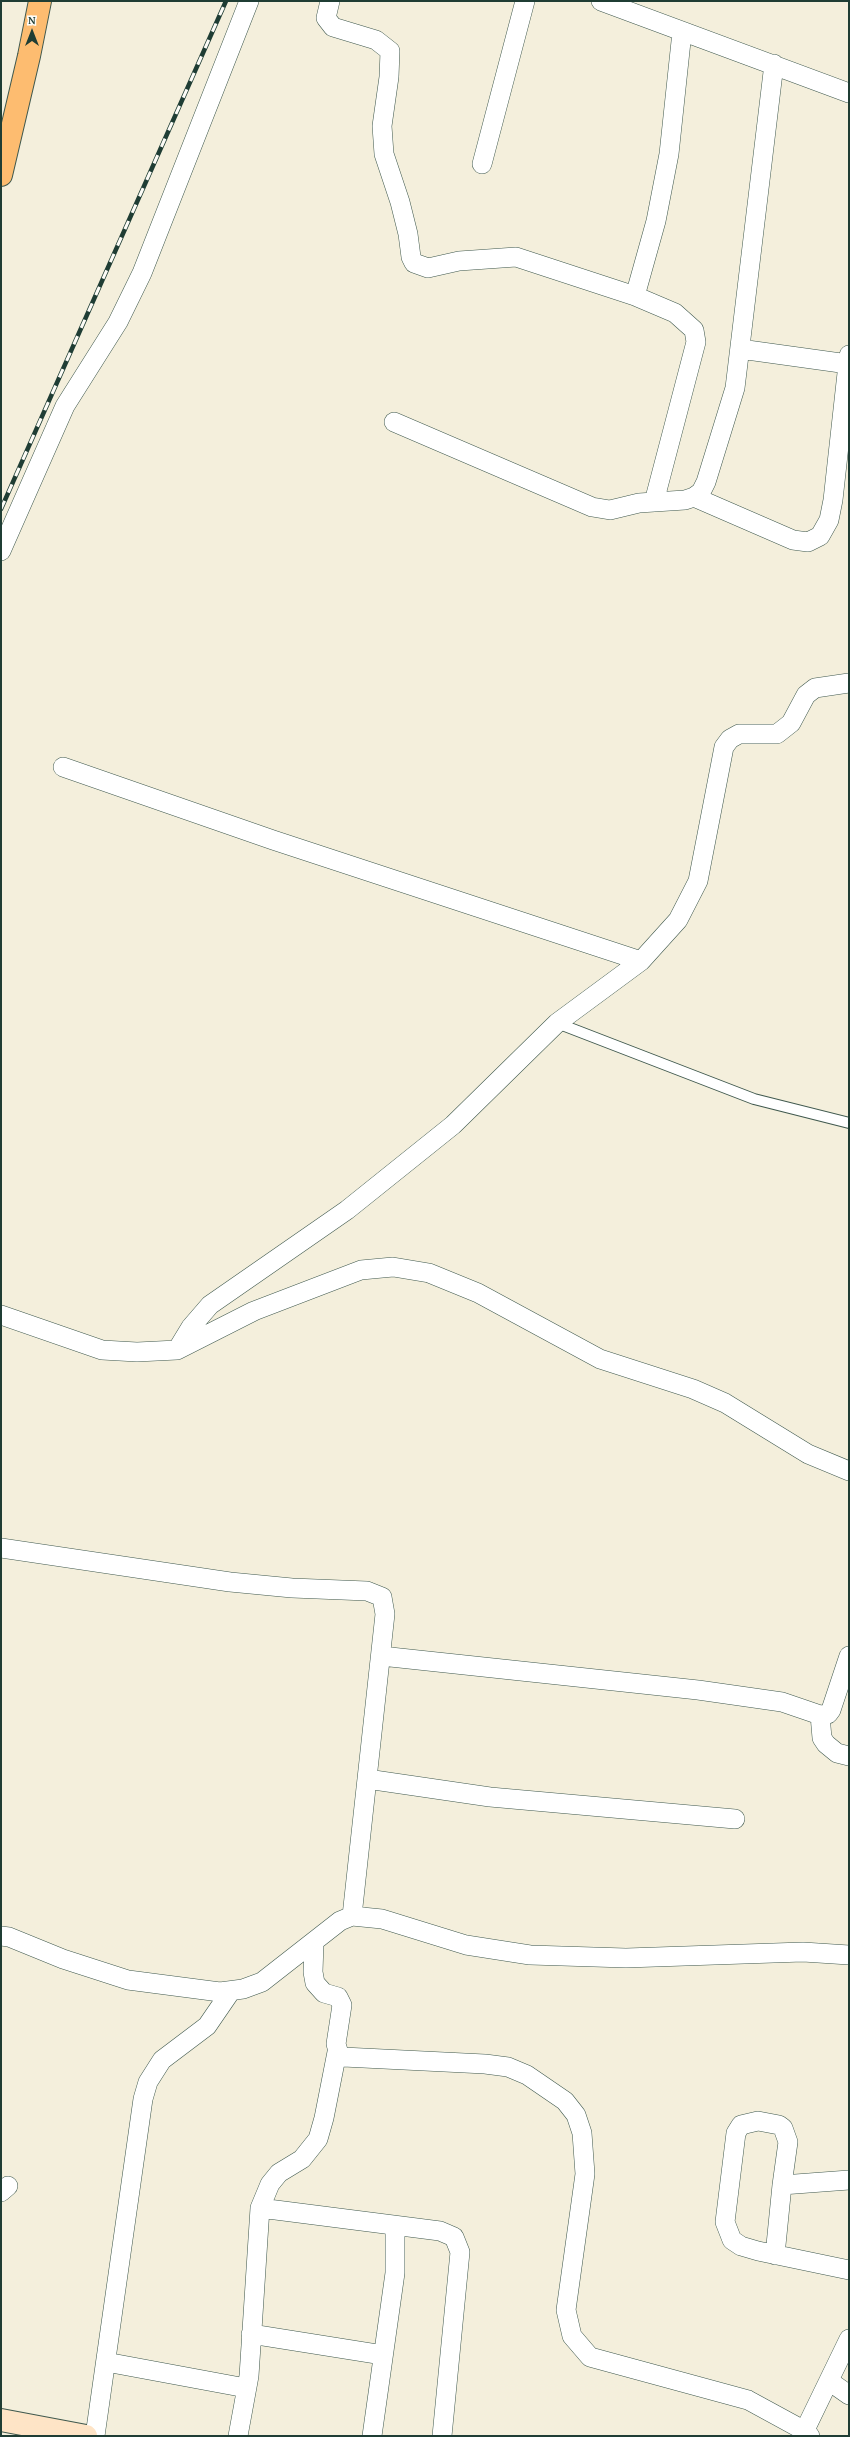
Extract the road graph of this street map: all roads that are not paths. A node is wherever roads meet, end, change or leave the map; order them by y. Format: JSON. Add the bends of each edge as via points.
{"nodes":[{"id":1,"x":40,"y":1,"type":"edge"},
{"id":2,"x":249,"y":1,"type":"edge"},
{"id":3,"x":330,"y":1,"type":"edge"},
{"id":4,"x":525,"y":1,"type":"edge"},
{"id":5,"x":601,"y":1,"type":"edge"},
{"id":6,"x":682,"y":32,"type":"junction"},
{"id":7,"x":774,"y":64,"type":"junction"},
{"id":8,"x":849,"y":93,"type":"edge"},
{"id":9,"x":482,"y":164,"type":"dead end"},
{"id":10,"x":2,"y":166,"type":"edge"},
{"id":11,"x":635,"y":296,"type":"junction"},
{"id":12,"x":740,"y":350,"type":"junction"},
{"id":13,"x":848,"y":360,"type":"edge"},
{"id":14,"x":394,"y":422,"type":"dead end"},
{"id":15,"x":694,"y":497,"type":"junction"},
{"id":16,"x":654,"y":502,"type":"junction"},
{"id":17,"x":1,"y":552,"type":"edge"},
{"id":18,"x":849,"y":683,"type":"edge"},
{"id":19,"x":63,"y":767,"type":"dead end"},
{"id":20,"x":640,"y":961,"type":"junction"},
{"id":21,"x":557,"y":1023,"type":"junction"},
{"id":22,"x":849,"y":1123,"type":"edge"},
{"id":23,"x":1,"y":1315,"type":"edge"},
{"id":24,"x":177,"y":1350,"type":"junction"},
{"id":25,"x":849,"y":1470,"type":"edge"},
{"id":26,"x":1,"y":1548,"type":"edge"},
{"id":27,"x":380,"y":1656,"type":"junction"},
{"id":28,"x":849,"y":1656,"type":"edge"},
{"id":29,"x":820,"y":1715,"type":"junction"},
{"id":30,"x":849,"y":1756,"type":"edge"},
{"id":31,"x":367,"y":1780,"type":"junction"},
{"id":32,"x":736,"y":1819,"type":"dead end"},
{"id":33,"x":352,"y":1916,"type":"junction"},
{"id":34,"x":1,"y":1936,"type":"edge"},
{"id":35,"x":314,"y":1943,"type":"junction"},
{"id":36,"x":849,"y":1955,"type":"edge"},
{"id":37,"x":232,"y":1991,"type":"junction"},
{"id":38,"x":337,"y":2052,"type":"junction"},
{"id":39,"x":849,"y":2180,"type":"edge"},
{"id":40,"x":782,"y":2185,"type":"junction"},
{"id":41,"x":260,"y":2208,"type":"junction"},
{"id":42,"x":395,"y":2226,"type":"junction"},
{"id":43,"x":776,"y":2255,"type":"junction"},
{"id":44,"x":849,"y":2270,"type":"edge"},
{"id":45,"x":251,"y":2334,"type":"junction"},
{"id":46,"x":849,"y":2339,"type":"edge"},
{"id":47,"x":383,"y":2356,"type":"junction"},
{"id":48,"x":106,"y":2362,"type":"junction"},
{"id":49,"x":828,"y":2381,"type":"junction"},
{"id":50,"x":246,"y":2388,"type":"junction"},
{"id":51,"x":849,"y":2395,"type":"edge"},
{"id":52,"x":1,"y":2420,"type":"edge"},
{"id":53,"x":806,"y":2434,"type":"edge"},
{"id":54,"x":86,"y":2436,"type":"edge"},
{"id":55,"x":94,"y":2436,"type":"edge"},
{"id":56,"x":238,"y":2436,"type":"edge"},
{"id":57,"x":372,"y":2436,"type":"edge"},
{"id":58,"x":442,"y":2436,"type":"edge"}],
"edges":[{"from":1,"to":10,"type":"main road"},
{"from":2,"to":17,"type":"street","via":[[142,273],[118,322],[65,406]]},
{"from":3,"to":11,"type":"street","via":[[326,18],[333,27],[376,40],[390,50],[390,77],[382,126],[384,154],[400,202],[414,263],[428,268],[459,260],[516,257]]},
{"from":4,"to":9,"type":"street"},
{"from":5,"to":6,"type":"street"},
{"from":6,"to":7,"type":"street"},
{"from":6,"to":11,"type":"street","via":[[669,154],[656,221]]},
{"from":7,"to":8,"type":"street"},
{"from":7,"to":12,"type":"street"},
{"from":11,"to":16,"type":"street","via":[[675,313],[694,330],[696,342]]},
{"from":12,"to":13,"type":"street"},
{"from":12,"to":15,"type":"street","via":[[735,388],[711,468],[701,492]]},
{"from":13,"to":15,"type":"street","via":[[833,500],[829,520],[820,536],[808,542],[792,540]]},
{"from":14,"to":16,"type":"street","via":[[592,507],[610,510]]},
{"from":15,"to":16,"type":"street"},
{"from":18,"to":20,"type":"street","via":[[815,688],[806,695],[791,723],[777,734],[739,734],[730,739],[724,747],[698,881],[678,920]]},
{"from":19,"to":20,"type":"street","via":[[273,840]]},
{"from":20,"to":21,"type":"street"},
{"from":21,"to":22,"type":"lane","via":[[754,1099]]},
{"from":21,"to":24,"type":"street","via":[[447,1130],[347,1210],[210,1305],[191,1326]]},
{"from":23,"to":24,"type":"street","via":[[102,1350]]},
{"from":24,"to":25,"type":"street","via":[[254,1311],[360,1270],[393,1267],[429,1273],[478,1293],[600,1359],[693,1389],[725,1403],[808,1454]]},
{"from":26,"to":27,"type":"street","via":[[230,1582],[374,1593],[382,1597],[385,1605]]},
{"from":27,"to":29,"type":"street","via":[[698,1690],[782,1702]]},
{"from":27,"to":31,"type":"street"},
{"from":28,"to":29,"type":"street","via":[[831,1710],[828,1714]]},
{"from":29,"to":30,"type":"street","via":[[822,1738],[826,1744],[837,1753]]},
{"from":31,"to":32,"type":"street","via":[[490,1797]]},
{"from":31,"to":33,"type":"street"},
{"from":33,"to":35,"type":"street","via":[[340,1921]]},
{"from":33,"to":36,"type":"street","via":[[382,1919],[466,1945],[530,1955],[626,1958],[803,1952]]},
{"from":34,"to":37,"type":"street","via":[[128,1980],[220,1992]]},
{"from":35,"to":37,"type":"street","via":[[262,1982]]},
{"from":35,"to":38,"type":"street","via":[[315,1983],[324,1993],[338,1997],[342,2005]]},
{"from":37,"to":48,"type":"street","via":[[207,2026],[162,2060],[148,2082],[133,2156],[125,2238]]},
{"from":38,"to":41,"type":"street","via":[[318,2139],[302,2159],[279,2174],[270,2184]]},
{"from":38,"to":53,"type":"street","via":[[343,2056],[508,2067],[527,2075],[565,2101],[576,2115],[582,2133],[584,2174],[566,2310],[572,2336],[590,2357],[748,2400]]},
{"from":39,"to":40,"type":"street"},
{"from":40,"to":43,"type":"street"},
{"from":40,"to":43,"type":"street","via":[[788,2142],[783,2128],[758,2121],[741,2125],[736,2133],[725,2222],[727,2232],[732,2240],[741,2246]]},
{"from":41,"to":42,"type":"street"},
{"from":41,"to":45,"type":"street"},
{"from":42,"to":47,"type":"street","via":[[395,2273]]},
{"from":42,"to":58,"type":"street","via":[[440,2231],[454,2237],[460,2252]]},
{"from":43,"to":44,"type":"street"},
{"from":45,"to":47,"type":"street"},
{"from":45,"to":50,"type":"street"},
{"from":46,"to":49,"type":"street"},
{"from":47,"to":57,"type":"street"},
{"from":48,"to":50,"type":"street"},
{"from":48,"to":55,"type":"street"},
{"from":49,"to":51,"type":"street"},
{"from":49,"to":53,"type":"street"},
{"from":50,"to":56,"type":"street"},
{"from":52,"to":54,"type":"main road"}]}
